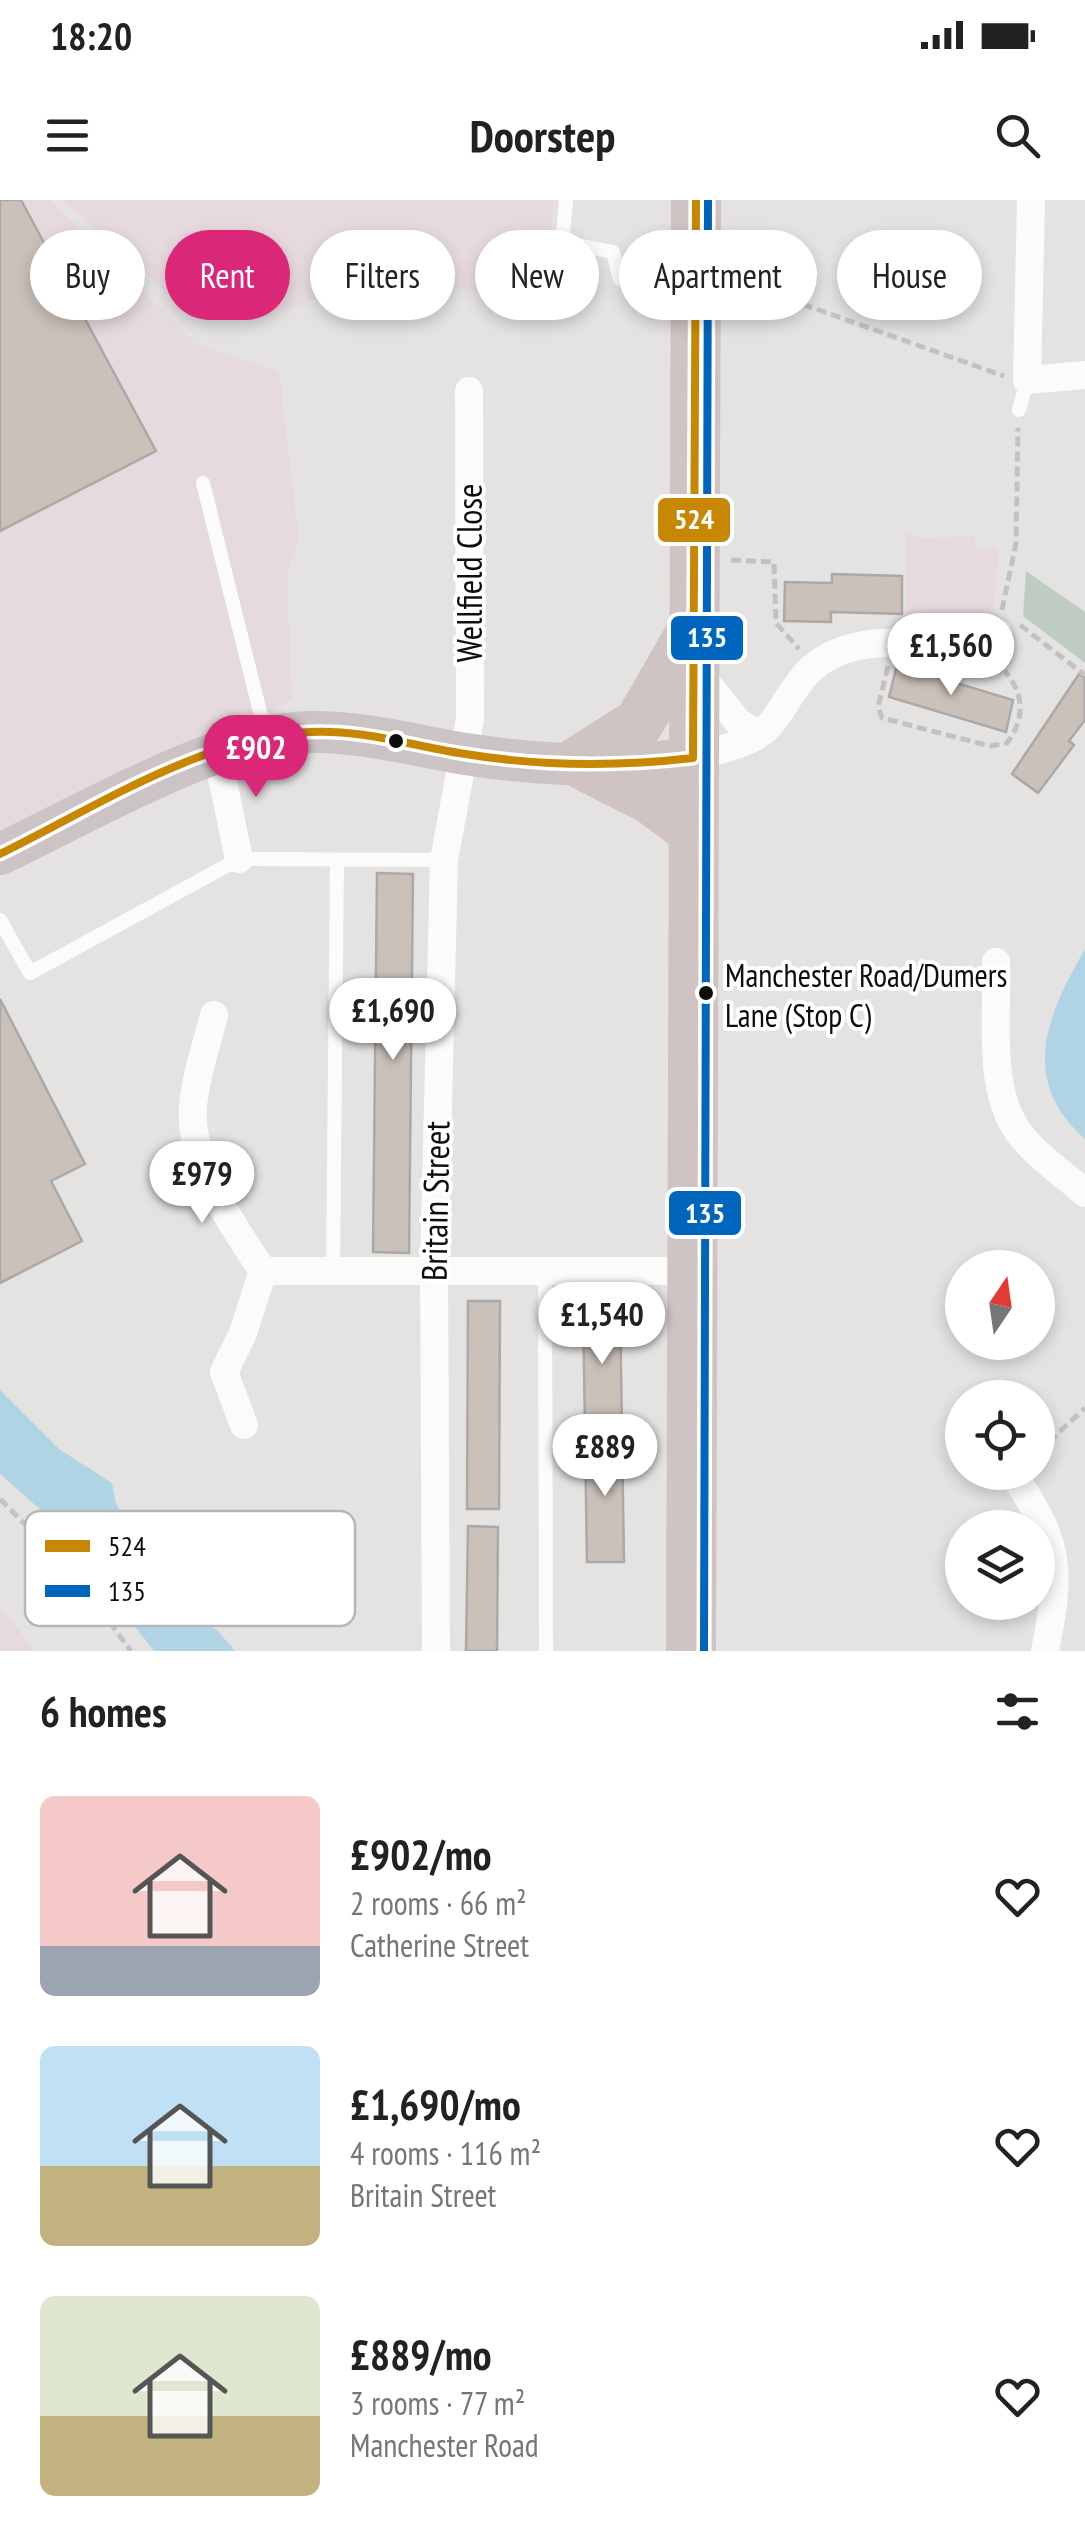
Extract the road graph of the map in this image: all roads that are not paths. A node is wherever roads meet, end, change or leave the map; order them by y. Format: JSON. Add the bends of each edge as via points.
{"nodes":[{"id":1,"x":566,"y":200,"type":"edge"},
{"id":2,"x":696,"y":200,"type":"edge"},
{"id":3,"x":1031,"y":200,"type":"edge"},
{"id":4,"x":619,"y":275,"type":"edge"},
{"id":5,"x":1085,"y":375,"type":"edge"},
{"id":6,"x":1027,"y":380,"type":"junction"},
{"id":7,"x":469,"y":391,"type":"dead end"},
{"id":8,"x":1018,"y":410,"type":"road end"},
{"id":9,"x":203,"y":484,"type":"dead end"},
{"id":10,"x":997,"y":633,"type":"road end"},
{"id":11,"x":694,"y":645,"type":"junction"},
{"id":12,"x":758,"y":734,"type":"junction"},
{"id":13,"x":266,"y":738,"type":"junction"},
{"id":14,"x":217,"y":753,"type":"junction"},
{"id":15,"x":463,"y":753,"type":"junction"},
{"id":16,"x":693,"y":758,"type":"junction"},
{"id":17,"x":577,"y":762,"type":"junction"},
{"id":18,"x":692,"y":830,"type":"junction"},
{"id":19,"x":0,"y":854,"type":"edge"},
{"id":20,"x":239,"y":860,"type":"junction"},
{"id":21,"x":337,"y":860,"type":"junction"},
{"id":22,"x":444,"y":860,"type":"junction"},
{"id":23,"x":0,"y":920,"type":"edge"},
{"id":24,"x":996,"y":962,"type":"dead end"},
{"id":25,"x":214,"y":1015,"type":"dead end"},
{"id":26,"x":1085,"y":1193,"type":"edge"},
{"id":27,"x":264,"y":1271,"type":"junction"},
{"id":28,"x":332,"y":1271,"type":"junction"},
{"id":29,"x":434,"y":1271,"type":"junction"},
{"id":30,"x":545,"y":1271,"type":"junction"},
{"id":31,"x":693,"y":1271,"type":"junction"},
{"id":32,"x":244,"y":1425,"type":"dead end"},
{"id":33,"x":1023,"y":1490,"type":"edge"},
{"id":34,"x":436,"y":1651,"type":"edge"},
{"id":35,"x":546,"y":1651,"type":"edge"},
{"id":36,"x":691,"y":1651,"type":"edge"},
{"id":37,"x":1044,"y":1651,"type":"edge"}],
"edges":[{"from":1,"to":4,"type":"lane","via":[[567,242],[613,252]]},
{"from":2,"to":11,"type":"highway"},
{"from":3,"to":6,"type":"street"},
{"from":5,"to":6,"type":"street"},
{"from":6,"to":8,"type":"lane"},
{"from":7,"to":15,"type":"street","name":"Wellfield Close","via":[[470,719]]},
{"from":9,"to":13,"type":"lane"},
{"from":10,"to":12,"type":"street","via":[[836,654],[814,666]]},
{"from":11,"to":12,"type":"street","via":[[708,689]]},
{"from":11,"to":16,"type":"highway"},
{"from":11,"to":17,"type":"highway","via":[[643,718]]},
{"from":12,"to":16,"type":"street"},
{"from":13,"to":14,"type":"main road"},
{"from":13,"to":15,"type":"main road","via":[[356,734]]},
{"from":14,"to":19,"type":"main road"},
{"from":14,"to":20,"type":"street"},
{"from":15,"to":17,"type":"main road"},
{"from":15,"to":22,"type":"street","name":"Britain Street"},
{"from":16,"to":17,"type":"main road"},
{"from":16,"to":18,"type":"highway"},
{"from":17,"to":18,"type":"highway","via":[[650,798]]},
{"from":18,"to":31,"type":"highway"},
{"from":20,"to":21,"type":"lane"},
{"from":20,"to":23,"type":"lane","via":[[30,972]]},
{"from":21,"to":22,"type":"lane"},
{"from":21,"to":28,"type":"lane"},
{"from":22,"to":29,"type":"street","name":"Britain Street"},
{"from":24,"to":26,"type":"street","via":[[1008,1114],[1031,1145]]},
{"from":25,"to":27,"type":"street","via":[[193,1106],[195,1144],[235,1229]]},
{"from":27,"to":28,"type":"street"},
{"from":27,"to":32,"type":"street","via":[[224,1372]]},
{"from":28,"to":29,"type":"street"},
{"from":29,"to":30,"type":"street"},
{"from":29,"to":34,"type":"street","name":"Britain Street"},
{"from":30,"to":31,"type":"street"},
{"from":30,"to":35,"type":"lane"},
{"from":31,"to":36,"type":"highway"},
{"from":33,"to":37,"type":"street","via":[[1044,1525],[1056,1568]]}]}
